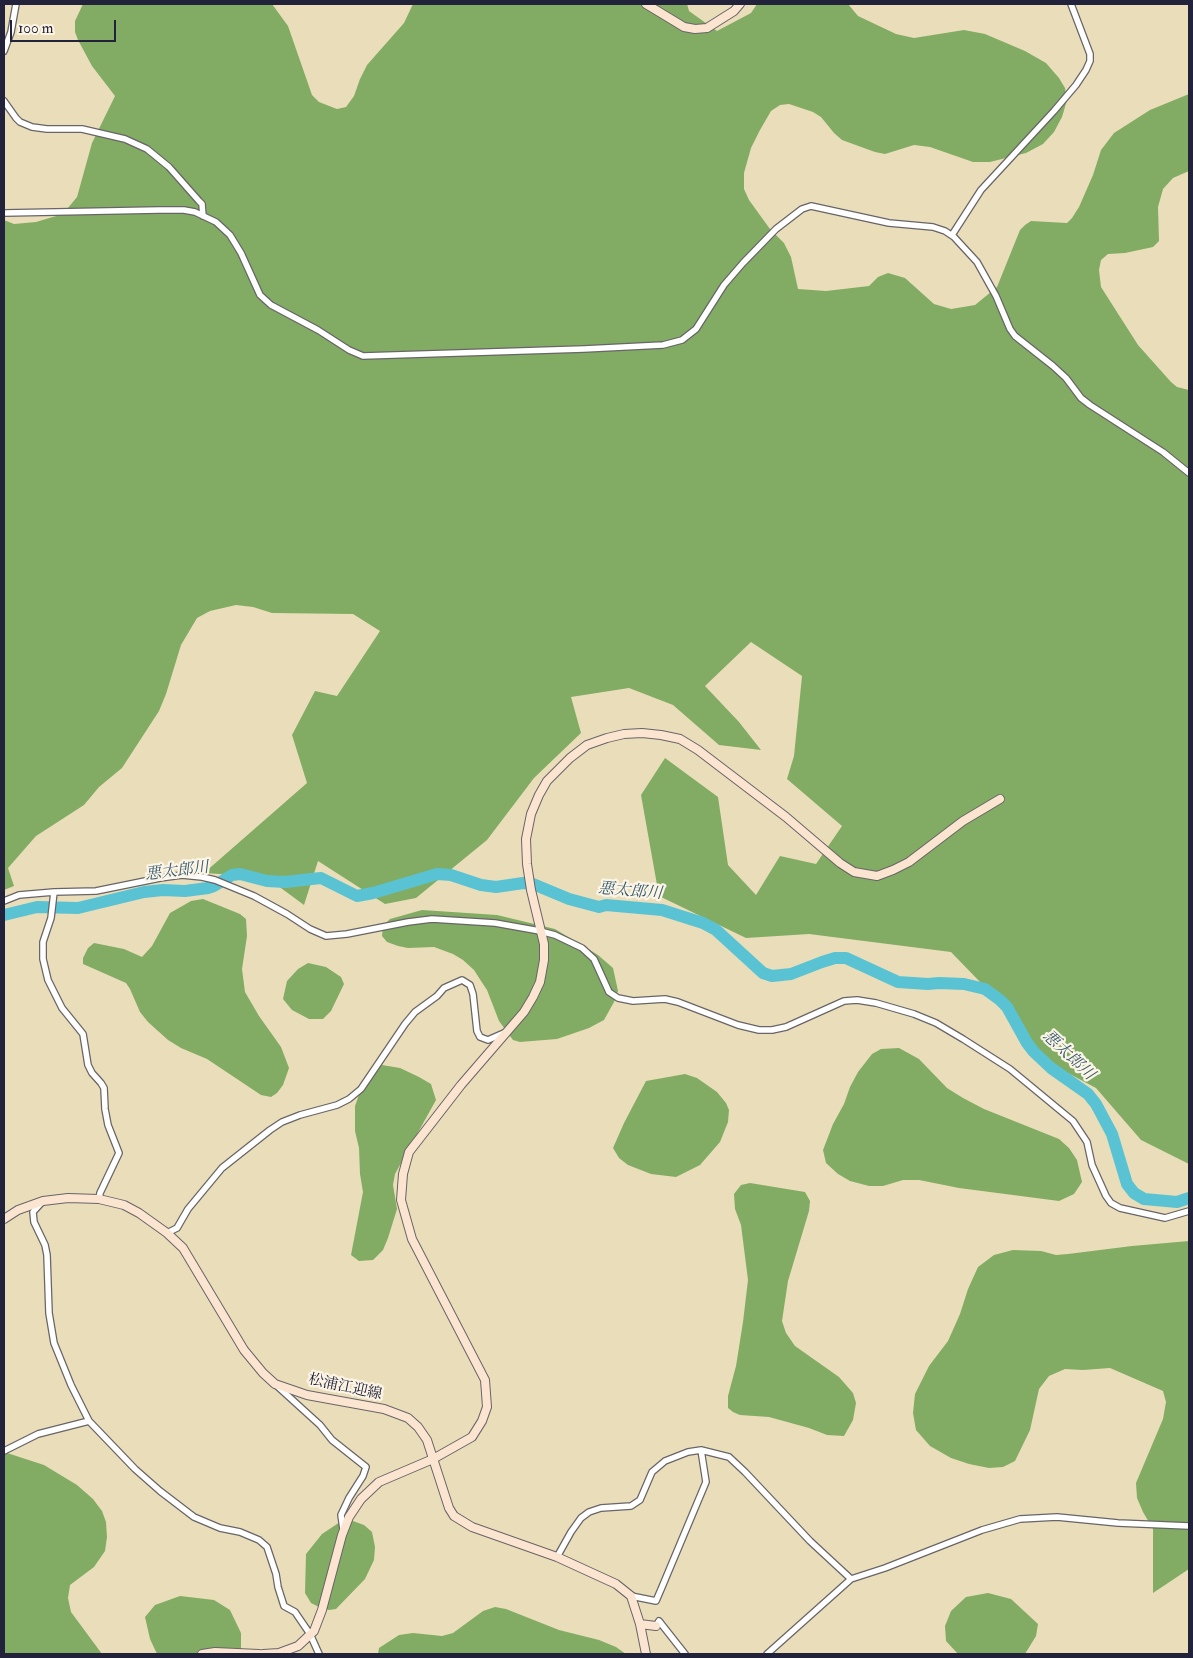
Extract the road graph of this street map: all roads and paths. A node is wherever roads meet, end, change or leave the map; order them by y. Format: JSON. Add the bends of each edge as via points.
{"nodes":[{"id":1,"x":16,"y":4,"type":"edge"},
{"id":2,"x":646,"y":4,"type":"edge"},
{"id":3,"x":742,"y":4,"type":"edge"},
{"id":4,"x":1071,"y":4,"type":"edge"},
{"id":5,"x":4,"y":51,"type":"edge"},
{"id":6,"x":4,"y":101,"type":"edge"},
{"id":7,"x":4,"y":213,"type":"edge"},
{"id":8,"x":203,"y":216,"type":"junction"},
{"id":9,"x":952,"y":235,"type":"junction"},
{"id":10,"x":1189,"y":473,"type":"edge"},
{"id":11,"x":1000,"y":799,"type":"dead end"},
{"id":12,"x":54,"y":892,"type":"junction"},
{"id":13,"x":4,"y":901,"type":"edge"},
{"id":14,"x":540,"y":931,"type":"junction"},
{"id":15,"x":506,"y":1032,"type":"junction"},
{"id":16,"x":99,"y":1199,"type":"junction"},
{"id":17,"x":43,"y":1202,"type":"junction"},
{"id":18,"x":1189,"y":1211,"type":"edge"},
{"id":19,"x":4,"y":1219,"type":"edge"},
{"id":20,"x":167,"y":1233,"type":"junction"},
{"id":21,"x":275,"y":1384,"type":"junction"},
{"id":22,"x":89,"y":1421,"type":"junction"},
{"id":23,"x":701,"y":1450,"type":"junction"},
{"id":24,"x":4,"y":1451,"type":"edge"},
{"id":25,"x":433,"y":1459,"type":"junction"},
{"id":26,"x":1189,"y":1526,"type":"edge"},
{"id":27,"x":344,"y":1531,"type":"junction"},
{"id":28,"x":557,"y":1557,"type":"junction"},
{"id":29,"x":851,"y":1579,"type":"junction"},
{"id":30,"x":631,"y":1596,"type":"junction"},
{"id":31,"x":640,"y":1624,"type":"junction"},
{"id":32,"x":656,"y":1626,"type":"joint"},
{"id":33,"x":310,"y":1634,"type":"junction"},
{"id":34,"x":202,"y":1654,"type":"edge"},
{"id":35,"x":259,"y":1654,"type":"edge"},
{"id":36,"x":263,"y":1654,"type":"edge"},
{"id":37,"x":319,"y":1654,"type":"edge"},
{"id":38,"x":646,"y":1654,"type":"edge"},
{"id":39,"x":685,"y":1654,"type":"edge"},
{"id":40,"x":767,"y":1654,"type":"edge"}],
"edges":[{"from":1,"to":5,"type":"street"},
{"from":2,"to":3,"type":"street","via":[[684,27],[695,29],[707,28]]},
{"from":4,"to":9,"type":"street","via":[[1090,54],[1086,70],[1060,104],[986,183]]},
{"from":6,"to":8,"type":"street","via":[[20,122],[32,126],[82,129],[147,148],[202,204]]},
{"from":7,"to":8,"type":"street","via":[[184,210]]},
{"from":8,"to":9,"type":"street","via":[[216,222],[230,235],[260,295],[271,305],[364,356],[584,349],[663,345],[682,340],[696,329],[743,262],[776,229],[811,206],[889,223],[933,227]]},
{"from":9,"to":10,"type":"street","via":[[977,262],[1015,336],[1060,372],[1081,398]]},
{"from":11,"to":14,"type":"street","via":[[963,821],[909,862],[877,876],[854,872],[840,864],[786,817],[680,739],[642,733],[607,738],[570,758],[547,781],[531,814],[526,839],[527,864]]},
{"from":12,"to":13,"type":"street","via":[[19,895]]},
{"from":12,"to":14,"type":"street","via":[[96,891],[182,875],[215,880],[254,896],[326,936],[432,919],[495,923]]},
{"from":12,"to":16,"type":"street","via":[[44,942],[43,959],[48,980],[62,1008],[83,1034],[88,1065],[104,1088],[108,1125],[119,1153]]},
{"from":14,"to":15,"type":"street","via":[[544,960],[540,982],[524,1012]]},
{"from":14,"to":18,"type":"street","via":[[582,948],[594,959],[609,992],[618,998],[633,1001],[665,999],[760,1030],[779,1028],[844,1001],[857,1000],[936,1023],[1010,1070],[1073,1121],[1087,1142],[1092,1165],[1112,1203],[1120,1208],[1165,1218]]},
{"from":15,"to":20,"type":"street","via":[[488,1040],[480,1037],[476,1031],[470,984],[462,980],[444,988],[405,1024],[361,1089],[337,1105],[300,1114],[270,1130],[222,1168],[192,1203],[177,1228]]},
{"from":15,"to":25,"type":"street","via":[[409,1152],[403,1174],[401,1200],[412,1239],[484,1380],[487,1394],[485,1414],[472,1437]]},
{"from":16,"to":17,"type":"street","name":"松浦江迎線","via":[[68,1198]]},
{"from":16,"to":20,"type":"street","name":"松浦江迎線","via":[[124,1205]]},
{"from":17,"to":19,"type":"street","name":"松浦江迎線","via":[[18,1210]]},
{"from":17,"to":22,"type":"street","via":[[33,1212],[47,1255],[49,1313],[54,1343]]},
{"from":20,"to":21,"type":"street","name":"松浦江迎線","via":[[183,1248],[244,1350]]},
{"from":21,"to":25,"type":"street","name":"松浦江迎線","via":[[307,1395],[384,1409],[408,1418],[427,1440]]},
{"from":21,"to":27,"type":"street","via":[[332,1440],[366,1467],[341,1515]]},
{"from":22,"to":24,"type":"street","via":[[38,1434]]},
{"from":22,"to":33,"type":"street","via":[[135,1469],[194,1518],[259,1540],[266,1547],[284,1606],[295,1612]]},
{"from":23,"to":28,"type":"street","via":[[665,1461],[652,1472],[640,1500],[631,1506],[589,1512],[571,1532]]},
{"from":23,"to":29,"type":"street","via":[[728,1457]]},
{"from":23,"to":30,"type":"street","via":[[706,1482],[659,1594],[656,1600]]},
{"from":25,"to":27,"type":"street","via":[[379,1482],[361,1499]]},
{"from":25,"to":28,"type":"street","name":"松浦江迎線","via":[[454,1516],[472,1527]]},
{"from":26,"to":29,"type":"street","via":[[1057,1517],[1020,1519],[957,1538]]},
{"from":27,"to":33,"type":"street","via":[[320,1619]]},
{"from":28,"to":30,"type":"street","name":"松浦江迎線","via":[[616,1584]]},
{"from":29,"to":40,"type":"street"},
{"from":30,"to":31,"type":"street"},
{"from":31,"to":32,"type":"street"},
{"from":31,"to":38,"type":"street"},
{"from":32,"to":39,"type":"street","via":[[659,1621]]},
{"from":33,"to":36,"type":"street","via":[[298,1646],[279,1653]]},
{"from":33,"to":37,"type":"street"},
{"from":34,"to":35,"type":"street"}]}
